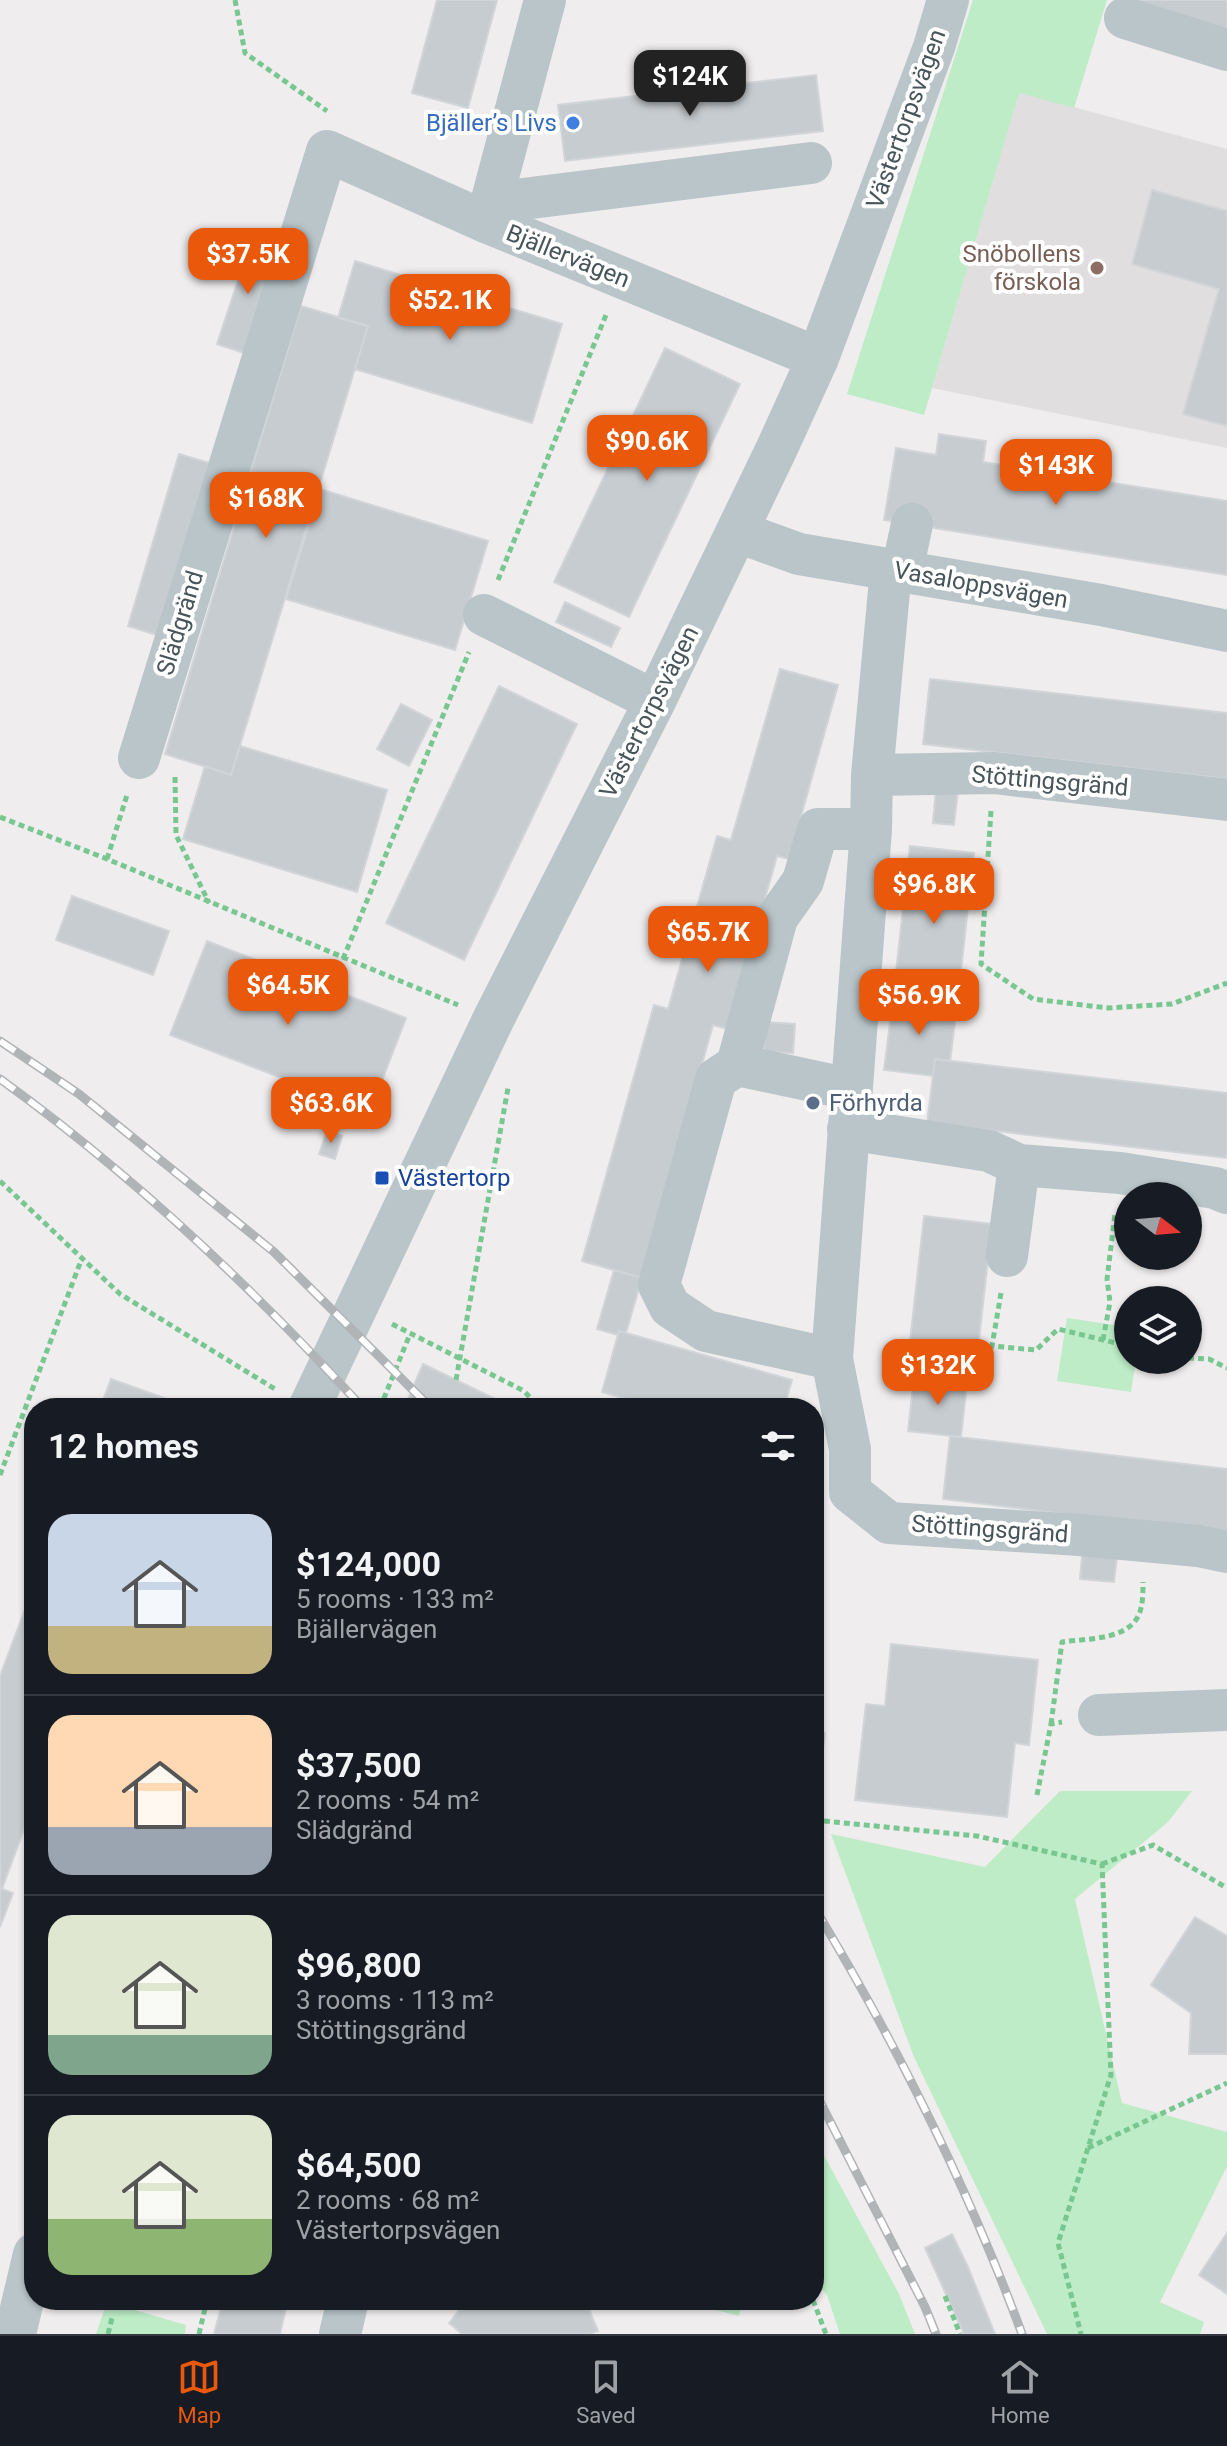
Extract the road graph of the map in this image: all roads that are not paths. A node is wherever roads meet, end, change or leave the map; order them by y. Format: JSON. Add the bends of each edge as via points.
{"nodes":[{"id":1,"x":545,"y":0,"type":"edge"},
{"id":2,"x":948,"y":0,"type":"edge"},
{"id":3,"x":1125,"y":18,"type":"dead end"},
{"id":4,"x":1227,"y":50,"type":"edge"},
{"id":5,"x":811,"y":163,"type":"dead end"},
{"id":6,"x":488,"y":212,"type":"junction"},
{"id":7,"x":818,"y":358,"type":"junction"},
{"id":8,"x":912,"y":524,"type":"dead end"},
{"id":9,"x":738,"y":532,"type":"junction"},
{"id":10,"x":896,"y":570,"type":"junction"},
{"id":11,"x":484,"y":615,"type":"dead end"},
{"id":12,"x":1227,"y":631,"type":"edge"},
{"id":13,"x":655,"y":701,"type":"junction"},
{"id":14,"x":157,"y":765,"type":"road end"},
{"id":15,"x":872,"y":775,"type":"junction"},
{"id":16,"x":1227,"y":800,"type":"edge"},
{"id":17,"x":871,"y":829,"type":"junction"},
{"id":18,"x":737,"y":1065,"type":"junction"},
{"id":19,"x":849,"y":1109,"type":"junction"},
{"id":20,"x":1019,"y":1165,"type":"junction"},
{"id":21,"x":1227,"y":1193,"type":"edge"},
{"id":22,"x":1007,"y":1256,"type":"road end"},
{"id":23,"x":832,"y":1359,"type":"junction"},
{"id":24,"x":296,"y":1398,"type":"edge"},
{"id":25,"x":1227,"y":1552,"type":"edge"},
{"id":26,"x":1227,"y":1710,"type":"edge"},
{"id":27,"x":1099,"y":1715,"type":"road end"},
{"id":28,"x":24,"y":2296,"type":"edge"},
{"id":29,"x":346,"y":2310,"type":"edge"},
{"id":30,"x":15,"y":2334,"type":"edge"},
{"id":31,"x":340,"y":2334,"type":"edge"}],
"edges":[{"from":1,"to":6,"type":"street","name":"Bjällervägen"},
{"from":2,"to":7,"type":"street","name":"Västertorpsvägen"},
{"from":3,"to":4,"type":"street"},
{"from":5,"to":6,"type":"street"},
{"from":6,"to":7,"type":"street","name":"Bjällervägen"},
{"from":6,"to":14,"type":"street","name":"Slädgränd","via":[[327,151]]},
{"from":7,"to":9,"type":"street","name":"Västertorpsvägen"},
{"from":8,"to":10,"type":"street","name":"Stöttingsgränd"},
{"from":9,"to":10,"type":"street","name":"Vasaloppsvägen","via":[[799,554]]},
{"from":9,"to":13,"type":"street","name":"Västertorpsvägen"},
{"from":10,"to":12,"type":"street","name":"Vasaloppsvägen"},
{"from":10,"to":15,"type":"street","name":"Stöttingsgränd"},
{"from":11,"to":13,"type":"street"},
{"from":13,"to":24,"type":"street","name":"Västertorpsvägen","via":[[357,1304]]},
{"from":15,"to":16,"type":"street","name":"Stöttingsgränd","via":[[994,773]]},
{"from":15,"to":17,"type":"street","name":"Stöttingsgränd"},
{"from":17,"to":18,"type":"street","via":[[818,829],[803,881],[777,918]]},
{"from":17,"to":19,"type":"street","name":"Stöttingsgränd"},
{"from":18,"to":19,"type":"street"},
{"from":18,"to":23,"type":"street","via":[[716,1079],[659,1285],[670,1307],[706,1331]]},
{"from":19,"to":20,"type":"street"},
{"from":19,"to":23,"type":"street","name":"Stöttingsgränd"},
{"from":20,"to":21,"type":"street","via":[[1120,1173]]},
{"from":20,"to":22,"type":"street"},
{"from":23,"to":25,"type":"street","name":"Stöttingsgränd","via":[[850,1449],[850,1492],[889,1523],[1146,1541]]},
{"from":26,"to":27,"type":"street"},
{"from":28,"to":30,"type":"street"},
{"from":29,"to":31,"type":"street"}]}
